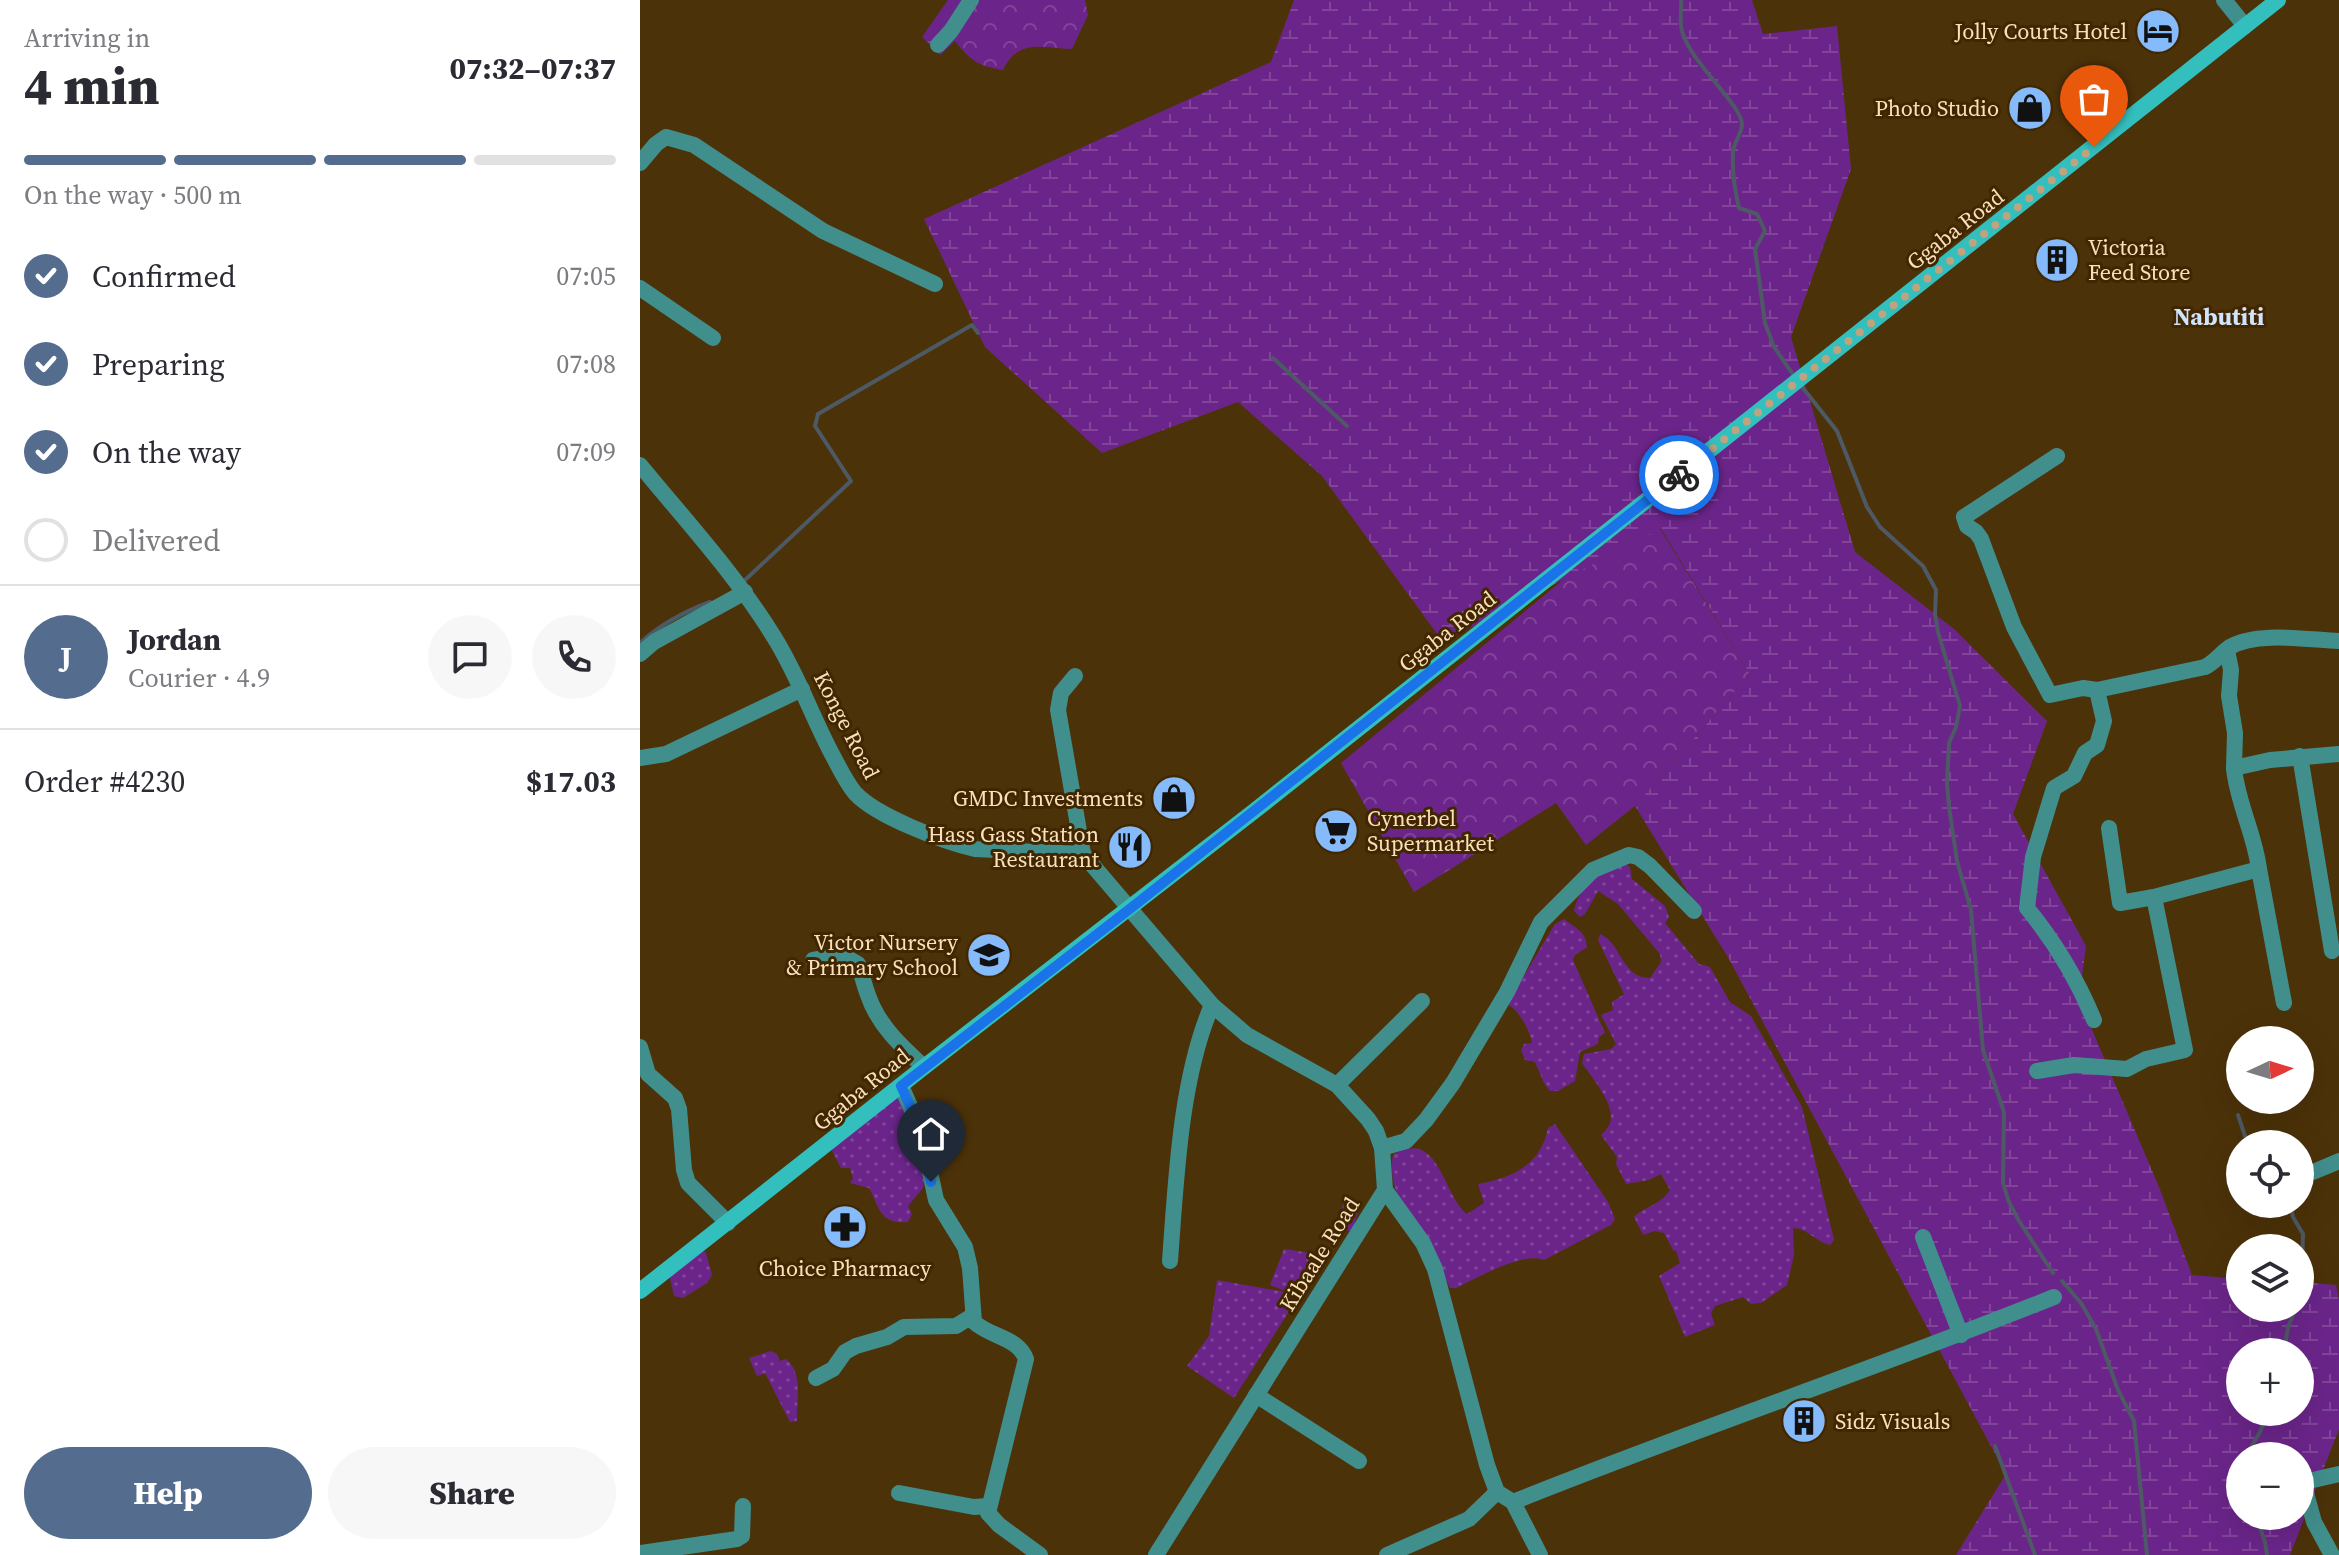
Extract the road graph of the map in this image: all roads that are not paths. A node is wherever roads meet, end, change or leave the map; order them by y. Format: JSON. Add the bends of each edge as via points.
{"nodes":[{"id":1,"x":971,"y":0,"type":"edge"},
{"id":2,"x":2224,"y":0,"type":"edge"},
{"id":3,"x":2278,"y":0,"type":"edge"},
{"id":4,"x":2245,"y":26,"type":"junction"},
{"id":5,"x":938,"y":45,"type":"dead end"},
{"id":6,"x":640,"y":163,"type":"edge"},
{"id":7,"x":935,"y":284,"type":"dead end"},
{"id":8,"x":640,"y":288,"type":"edge"},
{"id":9,"x":713,"y":338,"type":"dead end"},
{"id":10,"x":2057,"y":456,"type":"dead end"},
{"id":11,"x":640,"y":465,"type":"edge"},
{"id":12,"x":745,"y":592,"type":"junction"},
{"id":13,"x":2339,"y":641,"type":"edge"},
{"id":14,"x":2227,"y":650,"type":"junction"},
{"id":15,"x":640,"y":654,"type":"edge"},
{"id":16,"x":1075,"y":676,"type":"dead end"},
{"id":17,"x":802,"y":689,"type":"junction"},
{"id":18,"x":2097,"y":690,"type":"junction"},
{"id":19,"x":2339,"y":754,"type":"edge"},
{"id":20,"x":2300,"y":756,"type":"junction"},
{"id":21,"x":640,"y":758,"type":"edge"},
{"id":22,"x":2234,"y":768,"type":"junction"},
{"id":23,"x":2109,"y":828,"type":"dead end"},
{"id":24,"x":1083,"y":854,"type":"junction"},
{"id":25,"x":2259,"y":869,"type":"junction"},
{"id":26,"x":2154,"y":897,"type":"junction"},
{"id":27,"x":1131,"y":908,"type":"junction"},
{"id":28,"x":1694,"y":911,"type":"dead end"},
{"id":29,"x":2332,"y":951,"type":"dead end"},
{"id":30,"x":813,"y":960,"type":"dead end"},
{"id":31,"x":1422,"y":1001,"type":"dead end"},
{"id":32,"x":2284,"y":1003,"type":"dead end"},
{"id":33,"x":1212,"y":1005,"type":"junction"},
{"id":34,"x":2094,"y":1020,"type":"dead end"},
{"id":35,"x":640,"y":1047,"type":"edge"},
{"id":36,"x":924,"y":1067,"type":"junction"},
{"id":37,"x":2037,"y":1071,"type":"dead end"},
{"id":38,"x":1337,"y":1085,"type":"junction"},
{"id":39,"x":901,"y":1086,"type":"junction"},
{"id":40,"x":1382,"y":1148,"type":"junction"},
{"id":41,"x":2339,"y":1161,"type":"edge"},
{"id":42,"x":2314,"y":1172,"type":"edge"},
{"id":43,"x":1385,"y":1190,"type":"junction"},
{"id":44,"x":728,"y":1223,"type":"junction"},
{"id":45,"x":1923,"y":1237,"type":"dead end"},
{"id":46,"x":1170,"y":1261,"type":"dead end"},
{"id":47,"x":640,"y":1291,"type":"edge"},
{"id":48,"x":2054,"y":1297,"type":"dead end"},
{"id":49,"x":977,"y":1323,"type":"junction"},
{"id":50,"x":1961,"y":1335,"type":"junction"},
{"id":51,"x":816,"y":1378,"type":"dead end"},
{"id":52,"x":1256,"y":1395,"type":"junction"},
{"id":53,"x":1359,"y":1461,"type":"dead end"},
{"id":54,"x":2339,"y":1474,"type":"edge"},
{"id":55,"x":2314,"y":1479,"type":"edge"},
{"id":56,"x":1497,"y":1492,"type":"junction"},
{"id":57,"x":899,"y":1493,"type":"dead end"},
{"id":58,"x":1513,"y":1502,"type":"junction"},
{"id":59,"x":743,"y":1506,"type":"dead end"},
{"id":60,"x":988,"y":1506,"type":"junction"},
{"id":61,"x":2314,"y":1522,"type":"edge"},
{"id":62,"x":640,"y":1553,"type":"edge"},
{"id":63,"x":1040,"y":1555,"type":"edge"},
{"id":64,"x":1156,"y":1555,"type":"edge"},
{"id":65,"x":1387,"y":1555,"type":"edge"},
{"id":66,"x":1540,"y":1555,"type":"edge"},
{"id":67,"x":2332,"y":1555,"type":"edge"}],
"edges":[{"from":1,"to":5,"type":"street"},
{"from":2,"to":4,"type":"street"},
{"from":3,"to":4,"type":"main road","name":"Ggaba Road"},
{"from":4,"to":27,"type":"main road","name":"Ggaba Road"},
{"from":6,"to":7,"type":"street","via":[[666,137],[694,145],[823,231]]},
{"from":8,"to":9,"type":"street"},
{"from":10,"to":18,"type":"street","via":[[1964,517],[1981,539],[2014,627],[2050,695],[2084,687]]},
{"from":11,"to":12,"type":"street","name":"Konge Road"},
{"from":12,"to":15,"type":"street"},
{"from":12,"to":17,"type":"street","name":"Konge Road"},
{"from":13,"to":14,"type":"street","via":[[2286,637]]},
{"from":14,"to":18,"type":"street","via":[[2205,667]]},
{"from":14,"to":22,"type":"street"},
{"from":16,"to":24,"type":"street","via":[[1061,693],[1058,710]]},
{"from":17,"to":21,"type":"street","via":[[666,754]]},
{"from":17,"to":24,"type":"street","name":"Konge Road","via":[[848,783],[878,810],[975,849]]},
{"from":18,"to":34,"type":"street","via":[[2104,721],[2100,736],[2074,776],[2054,788],[2033,857],[2027,908],[2064,959]]},
{"from":19,"to":20,"type":"street"},
{"from":20,"to":22,"type":"street"},
{"from":20,"to":29,"type":"street"},
{"from":22,"to":25,"type":"street"},
{"from":23,"to":26,"type":"street","via":[[2120,903]]},
{"from":24,"to":27,"type":"street"},
{"from":25,"to":26,"type":"street"},
{"from":25,"to":32,"type":"street"},
{"from":26,"to":37,"type":"street","via":[[2185,1050],[2127,1069],[2074,1065]]},
{"from":27,"to":33,"type":"street","name":"Kibaale Road"},
{"from":27,"to":36,"type":"main road","name":"Ggaba Road"},
{"from":28,"to":40,"type":"street","via":[[1638,857],[1629,855],[1593,870],[1541,922],[1507,992],[1426,1120],[1406,1141]]},
{"from":30,"to":36,"type":"street","via":[[842,955],[858,964],[884,1025]]},
{"from":31,"to":38,"type":"street"},
{"from":33,"to":38,"type":"street","name":"Kibaale Road","via":[[1247,1035]]},
{"from":33,"to":46,"type":"street","via":[[1190,1086]]},
{"from":35,"to":44,"type":"street","via":[[648,1074],[675,1098],[679,1109],[688,1183]]},
{"from":36,"to":39,"type":"main road","name":"Ggaba Road"},
{"from":38,"to":40,"type":"street","name":"Kibaale Road","via":[[1368,1119]]},
{"from":39,"to":44,"type":"main road","name":"Ggaba Road"},
{"from":39,"to":49,"type":"street","via":[[921,1130],[936,1200],[965,1247]]},
{"from":40,"to":43,"type":"street","name":"Kibaale Road"},
{"from":41,"to":42,"type":"street"},
{"from":43,"to":52,"type":"street","name":"Kibaale Road"},
{"from":43,"to":56,"type":"street","via":[[1435,1269]]},
{"from":44,"to":47,"type":"main road","name":"Ggaba Road"},
{"from":45,"to":50,"type":"street"},
{"from":48,"to":50,"type":"street"},
{"from":49,"to":51,"type":"street","via":[[904,1327],[845,1352],[833,1369]]},
{"from":49,"to":60,"type":"street","via":[[1020,1348],[1027,1364]]},
{"from":50,"to":58,"type":"street"},
{"from":52,"to":53,"type":"street"},
{"from":52,"to":64,"type":"street","name":"Kibaale Road"},
{"from":54,"to":55,"type":"street"},
{"from":56,"to":58,"type":"street"},
{"from":56,"to":65,"type":"street","via":[[1469,1519]]},
{"from":57,"to":60,"type":"street"},
{"from":58,"to":66,"type":"street"},
{"from":59,"to":62,"type":"street","via":[[744,1528],[737,1539]]},
{"from":60,"to":63,"type":"street","via":[[990,1518]]},
{"from":61,"to":67,"type":"street"}]}
